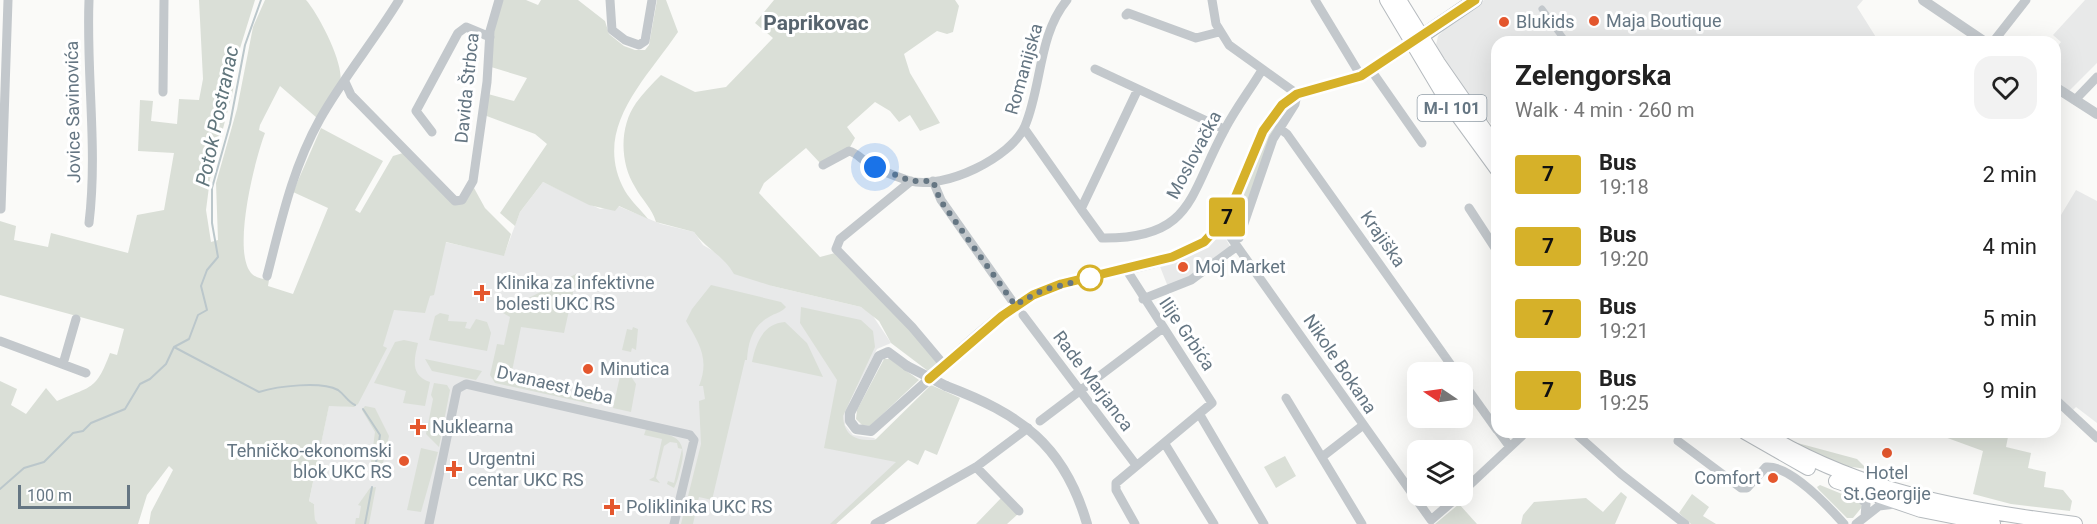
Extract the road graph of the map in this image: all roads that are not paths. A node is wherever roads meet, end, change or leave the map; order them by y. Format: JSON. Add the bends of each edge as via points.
{"nodes":[{"id":1,"x":8,"y":0,"type":"edge"},
{"id":2,"x":89,"y":0,"type":"edge"},
{"id":3,"x":164,"y":0,"type":"edge"},
{"id":4,"x":399,"y":0,"type":"edge"},
{"id":5,"x":499,"y":0,"type":"edge"},
{"id":6,"x":610,"y":0,"type":"edge"},
{"id":7,"x":652,"y":0,"type":"edge"},
{"id":8,"x":1067,"y":0,"type":"edge"},
{"id":9,"x":1212,"y":0,"type":"edge"},
{"id":10,"x":1315,"y":0,"type":"edge"},
{"id":11,"x":1387,"y":0,"type":"edge"},
{"id":12,"x":1399,"y":0,"type":"edge"},
{"id":13,"x":1475,"y":0,"type":"edge"},
{"id":14,"x":1923,"y":0,"type":"edge"},
{"id":15,"x":2026,"y":0,"type":"edge"},
{"id":16,"x":1542,"y":9,"type":"dead end"},
{"id":17,"x":1126,"y":15,"type":"dead end"},
{"id":18,"x":1219,"y":32,"type":"junction"},
{"id":19,"x":1562,"y":36,"type":"edge"},
{"id":20,"x":1976,"y":36,"type":"edge"},
{"id":21,"x":1998,"y":36,"type":"edge"},
{"id":22,"x":3,"y":37,"type":"edge"},
{"id":23,"x":489,"y":37,"type":"junction"},
{"id":24,"x":1416,"y":40,"type":"junction"},
{"id":25,"x":1095,"y":69,"type":"dead end"},
{"id":26,"x":1262,"y":70,"type":"junction"},
{"id":27,"x":1366,"y":73,"type":"junction"},
{"id":28,"x":2097,"y":77,"type":"edge"},
{"id":29,"x":345,"y":82,"type":"junction"},
{"id":30,"x":1138,"y":89,"type":"junction"},
{"id":31,"x":2061,"y":91,"type":"edge"},
{"id":32,"x":2,"y":92,"type":"edge"},
{"id":33,"x":162,"y":92,"type":"dead end"},
{"id":34,"x":1297,"y":94,"type":"junction"},
{"id":35,"x":2075,"y":100,"type":"junction"},
{"id":36,"x":2097,"y":114,"type":"edge"},
{"id":37,"x":1024,"y":128,"type":"junction"},
{"id":38,"x":1279,"y":128,"type":"junction"},
{"id":39,"x":1224,"y":129,"type":"junction"},
{"id":40,"x":432,"y":132,"type":"dead end"},
{"id":41,"x":1491,"y":140,"type":"edge"},
{"id":42,"x":1422,"y":143,"type":"dead end"},
{"id":43,"x":2,"y":147,"type":"edge"},
{"id":44,"x":1491,"y":161,"type":"edge"},
{"id":45,"x":823,"y":165,"type":"dead end"},
{"id":46,"x":911,"y":181,"type":"junction"},
{"id":47,"x":933,"y":181,"type":"junction"},
{"id":48,"x":2,"y":208,"type":"dead end"},
{"id":49,"x":1469,"y":208,"type":"dead end"},
{"id":50,"x":1081,"y":209,"type":"junction"},
{"id":51,"x":89,"y":223,"type":"dead end"},
{"id":52,"x":1222,"y":225,"type":"junction"},
{"id":53,"x":1238,"y":242,"type":"junction"},
{"id":54,"x":1491,"y":242,"type":"edge"},
{"id":55,"x":1126,"y":269,"type":"junction"},
{"id":56,"x":267,"y":276,"type":"dead end"},
{"id":57,"x":1143,"y":299,"type":"junction"},
{"id":58,"x":1015,"y":305,"type":"junction"},
{"id":59,"x":1023,"y":315,"type":"dead end"},
{"id":60,"x":76,"y":319,"type":"dead end"},
{"id":61,"x":1163,"y":328,"type":"junction"},
{"id":62,"x":0,"y":341,"type":"edge"},
{"id":63,"x":1449,"y":362,"type":"edge"},
{"id":64,"x":63,"y":364,"type":"junction"},
{"id":65,"x":944,"y":365,"type":"junction"},
{"id":66,"x":86,"y":373,"type":"dead end"},
{"id":67,"x":934,"y":374,"type":"dead end"},
{"id":68,"x":925,"y":383,"type":"dead end"},
{"id":69,"x":1078,"y":391,"type":"junction"},
{"id":70,"x":1473,"y":396,"type":"edge"},
{"id":71,"x":1286,"y":398,"type":"dead end"},
{"id":72,"x":2061,"y":405,"type":"edge"},
{"id":73,"x":1200,"y":415,"type":"junction"},
{"id":74,"x":1040,"y":421,"type":"dead end"},
{"id":75,"x":1491,"y":421,"type":"edge"},
{"id":76,"x":1362,"y":426,"type":"junction"},
{"id":77,"x":1028,"y":428,"type":"junction"},
{"id":78,"x":1503,"y":438,"type":"edge"},
{"id":79,"x":1520,"y":438,"type":"edge"},
{"id":80,"x":1581,"y":438,"type":"edge"},
{"id":81,"x":1754,"y":438,"type":"edge"},
{"id":82,"x":1772,"y":438,"type":"edge"},
{"id":83,"x":2097,"y":438,"type":"edge"},
{"id":84,"x":1678,"y":441,"type":"dead end"},
{"id":85,"x":1165,"y":444,"type":"junction"},
{"id":86,"x":1510,"y":447,"type":"junction"},
{"id":87,"x":1322,"y":457,"type":"junction"},
{"id":88,"x":1136,"y":465,"type":"junction"},
{"id":89,"x":976,"y":467,"type":"junction"},
{"id":90,"x":1473,"y":482,"type":"edge"},
{"id":91,"x":1407,"y":487,"type":"edge"},
{"id":92,"x":1852,"y":488,"type":"junction"},
{"id":93,"x":1900,"y":504,"type":"junction"},
{"id":94,"x":1421,"y":506,"type":"edge"},
{"id":95,"x":1447,"y":506,"type":"edge"},
{"id":96,"x":1019,"y":511,"type":"dead end"},
{"id":97,"x":1865,"y":517,"type":"junction"},
{"id":98,"x":429,"y":524,"type":"edge"},
{"id":99,"x":674,"y":524,"type":"edge"},
{"id":100,"x":875,"y":524,"type":"edge"},
{"id":101,"x":1087,"y":524,"type":"edge"},
{"id":102,"x":1135,"y":524,"type":"edge"},
{"id":103,"x":1214,"y":524,"type":"edge"},
{"id":104,"x":1264,"y":524,"type":"edge"},
{"id":105,"x":1362,"y":524,"type":"edge"},
{"id":106,"x":1685,"y":524,"type":"edge"},
{"id":107,"x":1844,"y":524,"type":"edge"},
{"id":108,"x":1856,"y":524,"type":"edge"},
{"id":109,"x":1993,"y":524,"type":"edge"},
{"id":110,"x":2075,"y":524,"type":"edge"}],
"edges":[{"from":1,"to":22,"type":"street"},
{"from":2,"to":51,"type":"street","name":"Jovice Savinovića","via":[[93,129]]},
{"from":3,"to":33,"type":"street"},
{"from":4,"to":29,"type":"street"},
{"from":5,"to":23,"type":"street","name":"Davida Štrbca"},
{"from":6,"to":7,"type":"street","via":[[612,30],[639,45],[645,41]]},
{"from":8,"to":37,"type":"street","name":"Romanijska","via":[[1042,56]]},
{"from":9,"to":18,"type":"street"},
{"from":10,"to":27,"type":"street"},
{"from":11,"to":24,"type":"main road","number":"M-I 101"},
{"from":12,"to":24,"type":"main road","number":"M-I 101"},
{"from":13,"to":24,"type":"main road"},
{"from":14,"to":20,"type":"street"},
{"from":15,"to":21,"type":"street"},
{"from":16,"to":19,"type":"street"},
{"from":17,"to":18,"type":"street","via":[[1146,18],[1196,38]]},
{"from":18,"to":26,"type":"street","via":[[1234,50]]},
{"from":22,"to":32,"type":"street"},
{"from":23,"to":29,"type":"street","name":"Davida Štrbca","via":[[473,181],[462,200],[455,201],[351,95]]},
{"from":23,"to":40,"type":"street","via":[[466,27],[458,33],[416,111]]},
{"from":24,"to":27,"type":"street"},
{"from":24,"to":41,"type":"main road","number":"M-I 101"},
{"from":24,"to":44,"type":"main road","number":"M-I 101","via":[[1446,99]]},
{"from":25,"to":30,"type":"street"},
{"from":26,"to":34,"type":"street"},
{"from":26,"to":39,"type":"street","name":"Moslovačka"},
{"from":27,"to":34,"type":"street"},
{"from":27,"to":42,"type":"street"},
{"from":28,"to":35,"type":"street"},
{"from":29,"to":56,"type":"street","via":[[320,119],[296,167]]},
{"from":30,"to":39,"type":"street"},
{"from":30,"to":50,"type":"street"},
{"from":31,"to":35,"type":"street"},
{"from":32,"to":43,"type":"street"},
{"from":34,"to":38,"type":"street"},
{"from":34,"to":52,"type":"street","via":[[1267,123],[1236,201]]},
{"from":35,"to":36,"type":"street"},
{"from":37,"to":47,"type":"street","name":"Romanijska","via":[[1009,145],[970,174]]},
{"from":37,"to":50,"type":"street"},
{"from":38,"to":53,"type":"street"},
{"from":38,"to":63,"type":"street","name":"Krajiška","via":[[1349,219]]},
{"from":39,"to":50,"type":"street","name":"Moslovačka","via":[[1189,203],[1167,226],[1147,233],[1102,238]]},
{"from":43,"to":48,"type":"street"},
{"from":45,"to":46,"type":"street","name":"Romanijska","via":[[849,151],[875,167]]},
{"from":46,"to":47,"type":"street","name":"Romanijska"},
{"from":46,"to":65,"type":"street","via":[[840,239],[836,249]]},
{"from":47,"to":58,"type":"street","via":[[940,200]]},
{"from":49,"to":54,"type":"street"},
{"from":52,"to":53,"type":"street","name":"Nikole Bokana"},
{"from":52,"to":55,"type":"street","via":[[1191,249]]},
{"from":53,"to":57,"type":"street","via":[[1191,280]]},
{"from":53,"to":76,"type":"street","name":"Nikole Bokana"},
{"from":55,"to":57,"type":"street","name":"Ilije Grbića"},
{"from":55,"to":58,"type":"street","via":[[1061,284]]},
{"from":57,"to":61,"type":"street","name":"Ilije Grbića"},
{"from":58,"to":65,"type":"street"},
{"from":59,"to":69,"type":"street","name":"Rade Marjanca"},
{"from":60,"to":64,"type":"street"},
{"from":61,"to":69,"type":"street"},
{"from":61,"to":73,"type":"street","name":"Ilije Grbića","via":[[1212,401]]},
{"from":62,"to":64,"type":"street"},
{"from":64,"to":66,"type":"street"},
{"from":65,"to":67,"type":"street"},
{"from":68,"to":77,"type":"street","bridge":true,"via":[[871,431],[856,429],[850,421],[879,356],[888,352],[946,386],[995,405]]},
{"from":69,"to":74,"type":"street"},
{"from":69,"to":88,"type":"street","name":"Rade Marjanca"},
{"from":70,"to":75,"type":"street"},
{"from":71,"to":87,"type":"street"},
{"from":72,"to":83,"type":"street"},
{"from":73,"to":85,"type":"street"},
{"from":73,"to":104,"type":"street"},
{"from":76,"to":87,"type":"street"},
{"from":76,"to":91,"type":"street","name":"Nikole Bokana"},
{"from":77,"to":89,"type":"street"},
{"from":77,"to":101,"type":"street","via":[[1071,481]]},
{"from":78,"to":86,"type":"street"},
{"from":79,"to":86,"type":"street"},
{"from":80,"to":106,"type":"street"},
{"from":81,"to":92,"type":"main road"},
{"from":82,"to":110,"type":"main road","via":[[1810,460],[1866,483],[1948,504]]},
{"from":84,"to":107,"type":"street","via":[[1738,487],[1747,488],[1770,467],[1810,489]]},
{"from":85,"to":88,"type":"street"},
{"from":85,"to":103,"type":"street"},
{"from":86,"to":90,"type":"street"},
{"from":87,"to":105,"type":"street"},
{"from":88,"to":102,"type":"street","via":[[1115,485]]},
{"from":89,"to":96,"type":"street"},
{"from":89,"to":100,"type":"street"},
{"from":92,"to":93,"type":"main road"},
{"from":92,"to":97,"type":"street","via":[[1866,504]]},
{"from":93,"to":97,"type":"street","via":[[1879,506]]},
{"from":93,"to":109,"type":"main road"},
{"from":94,"to":95,"type":"street","name":"Nikole Bokana","via":[[1431,520]]},
{"from":97,"to":108,"type":"street"},
{"from":98,"to":99,"type":"street","name":"Dvanaest beba","via":[[457,389],[466,384],[690,435],[694,440]]}]}
